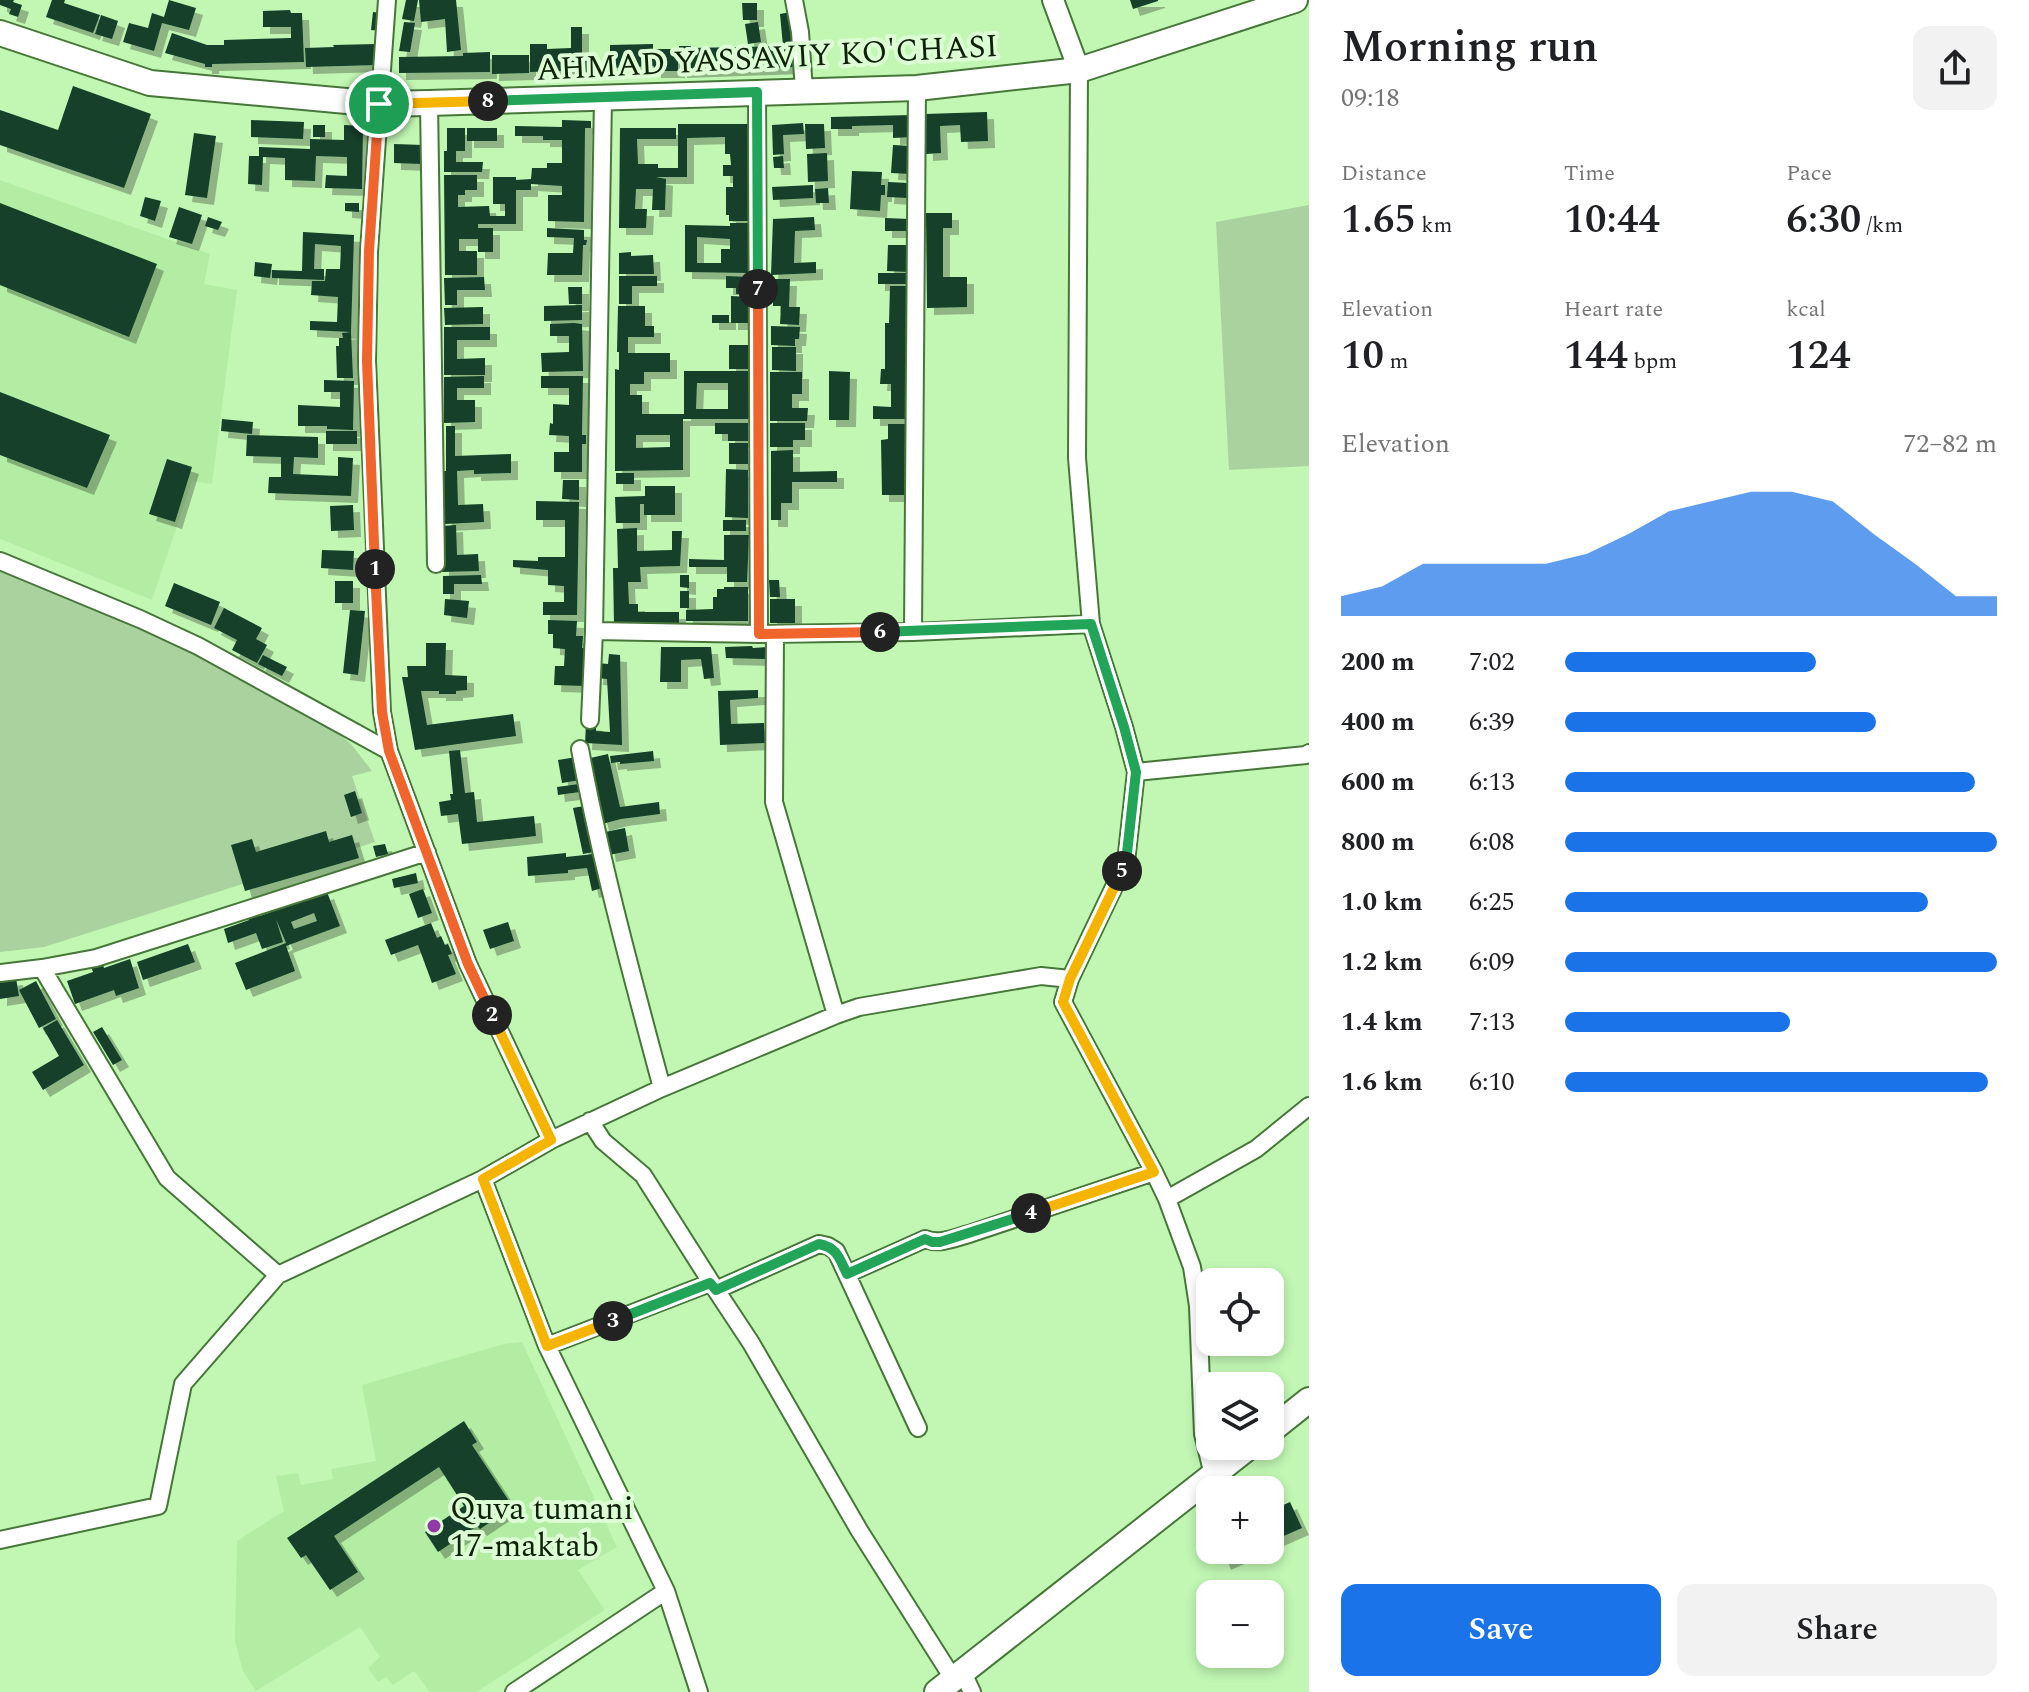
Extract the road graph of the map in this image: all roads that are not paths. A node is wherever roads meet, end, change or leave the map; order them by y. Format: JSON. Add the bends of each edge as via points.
{"nodes":[{"id":1,"x":387,"y":0,"type":"edge"},
{"id":2,"x":794,"y":0,"type":"edge"},
{"id":3,"x":1053,"y":0,"type":"edge"},
{"id":4,"x":1295,"y":0,"type":"edge"},
{"id":5,"x":0,"y":33,"type":"edge"},
{"id":6,"x":1079,"y":70,"type":"junction"},
{"id":7,"x":917,"y":88,"type":"junction"},
{"id":8,"x":804,"y":91,"type":"junction"},
{"id":9,"x":757,"y":92,"type":"junction"},
{"id":10,"x":603,"y":98,"type":"junction"},
{"id":11,"x":429,"y":103,"type":"junction"},
{"id":12,"x":379,"y":104,"type":"junction"},
{"id":13,"x":0,"y":561,"type":"edge"},
{"id":14,"x":436,"y":564,"type":"dead end"},
{"id":15,"x":1091,"y":624,"type":"junction"},
{"id":16,"x":594,"y":631,"type":"junction"},
{"id":17,"x":913,"y":632,"type":"junction"},
{"id":18,"x":767,"y":634,"type":"junction"},
{"id":19,"x":590,"y":720,"type":"dead end"},
{"id":20,"x":580,"y":749,"type":"dead end"},
{"id":21,"x":389,"y":751,"type":"junction"},
{"id":22,"x":1309,"y":753,"type":"edge"},
{"id":23,"x":1136,"y":772,"type":"junction"},
{"id":24,"x":427,"y":852,"type":"junction"},
{"id":25,"x":42,"y":968,"type":"junction"},
{"id":26,"x":0,"y":973,"type":"edge"},
{"id":27,"x":1070,"y":979,"type":"junction"},
{"id":28,"x":836,"y":1015,"type":"junction"},
{"id":29,"x":662,"y":1088,"type":"junction"},
{"id":30,"x":1309,"y":1106,"type":"edge"},
{"id":31,"x":590,"y":1121,"type":"junction"},
{"id":32,"x":551,"y":1140,"type":"junction"},
{"id":33,"x":1154,"y":1172,"type":"junction"},
{"id":34,"x":483,"y":1179,"type":"junction"},
{"id":35,"x":1167,"y":1199,"type":"junction"},
{"id":36,"x":847,"y":1274,"type":"junction"},
{"id":37,"x":278,"y":1275,"type":"junction"},
{"id":38,"x":713,"y":1286,"type":"junction"},
{"id":39,"x":547,"y":1346,"type":"junction"},
{"id":40,"x":1309,"y":1400,"type":"edge"},
{"id":41,"x":1284,"y":1420,"type":"edge"},
{"id":42,"x":918,"y":1428,"type":"dead end"},
{"id":43,"x":1232,"y":1460,"type":"edge"},
{"id":44,"x":1213,"y":1475,"type":"junction"},
{"id":45,"x":0,"y":1540,"type":"edge"},
{"id":46,"x":666,"y":1591,"type":"junction"},
{"id":47,"x":956,"y":1684,"type":"edge"},
{"id":48,"x":514,"y":1692,"type":"edge"},
{"id":49,"x":699,"y":1692,"type":"edge"}],
"edges":[{"from":1,"to":12,"type":"street"},
{"from":2,"to":8,"type":"street"},
{"from":3,"to":6,"type":"street"},
{"from":4,"to":6,"type":"main road","name":"AHMAD YASSAVIY KO'CHASI"},
{"from":5,"to":12,"type":"main road","name":"AHMAD YASSAVIY KO'CHASI","via":[[150,83]]},
{"from":6,"to":7,"type":"main road","name":"AHMAD YASSAVIY KO'CHASI"},
{"from":6,"to":15,"type":"street","via":[[1077,458]]},
{"from":7,"to":8,"type":"main road","name":"AHMAD YASSAVIY KO'CHASI"},
{"from":7,"to":17,"type":"street"},
{"from":8,"to":9,"type":"main road","name":"AHMAD YASSAVIY KO'CHASI"},
{"from":9,"to":10,"type":"main road","name":"AHMAD YASSAVIY KO'CHASI"},
{"from":9,"to":18,"type":"street"},
{"from":10,"to":11,"type":"main road","name":"AHMAD YASSAVIY KO'CHASI"},
{"from":10,"to":16,"type":"street"},
{"from":11,"to":12,"type":"main road","name":"AHMAD YASSAVIY KO'CHASI"},
{"from":11,"to":14,"type":"street"},
{"from":12,"to":21,"type":"street","via":[[367,361],[382,712]]},
{"from":13,"to":21,"type":"street","via":[[198,646]]},
{"from":15,"to":17,"type":"street"},
{"from":15,"to":23,"type":"street"},
{"from":16,"to":18,"type":"street"},
{"from":16,"to":19,"type":"street"},
{"from":17,"to":18,"type":"street"},
{"from":18,"to":28,"type":"street","via":[[774,802]]},
{"from":20,"to":29,"type":"street","via":[[620,933]]},
{"from":21,"to":24,"type":"street"},
{"from":22,"to":23,"type":"street"},
{"from":23,"to":27,"type":"street","via":[[1126,862]]},
{"from":24,"to":25,"type":"street","via":[[96,958]]},
{"from":24,"to":32,"type":"street","via":[[468,964]]},
{"from":25,"to":26,"type":"street"},
{"from":25,"to":37,"type":"street","via":[[167,1178]]},
{"from":27,"to":28,"type":"street","via":[[1041,976]]},
{"from":27,"to":33,"type":"street","via":[[1063,1002]]},
{"from":28,"to":29,"type":"street"},
{"from":29,"to":31,"type":"street"},
{"from":30,"to":35,"type":"street","via":[[1256,1149]]},
{"from":31,"to":32,"type":"street"},
{"from":31,"to":38,"type":"street","via":[[603,1141],[643,1175]]},
{"from":32,"to":34,"type":"street"},
{"from":33,"to":35,"type":"street"},
{"from":33,"to":36,"type":"street","via":[[969,1234],[940,1242],[925,1239]]},
{"from":34,"to":37,"type":"street"},
{"from":34,"to":39,"type":"street"},
{"from":35,"to":44,"type":"street","via":[[1192,1267],[1203,1434]]},
{"from":36,"to":38,"type":"street","via":[[836,1251],[819,1244]]},
{"from":36,"to":42,"type":"street"},
{"from":37,"to":45,"type":"street","via":[[183,1384],[158,1506]]},
{"from":38,"to":39,"type":"street"},
{"from":38,"to":47,"type":"street"},
{"from":39,"to":46,"type":"street"},
{"from":40,"to":41,"type":"main road"},
{"from":43,"to":44,"type":"main road"},
{"from":44,"to":47,"type":"main road"},
{"from":46,"to":48,"type":"street"},
{"from":46,"to":49,"type":"street"}]}
